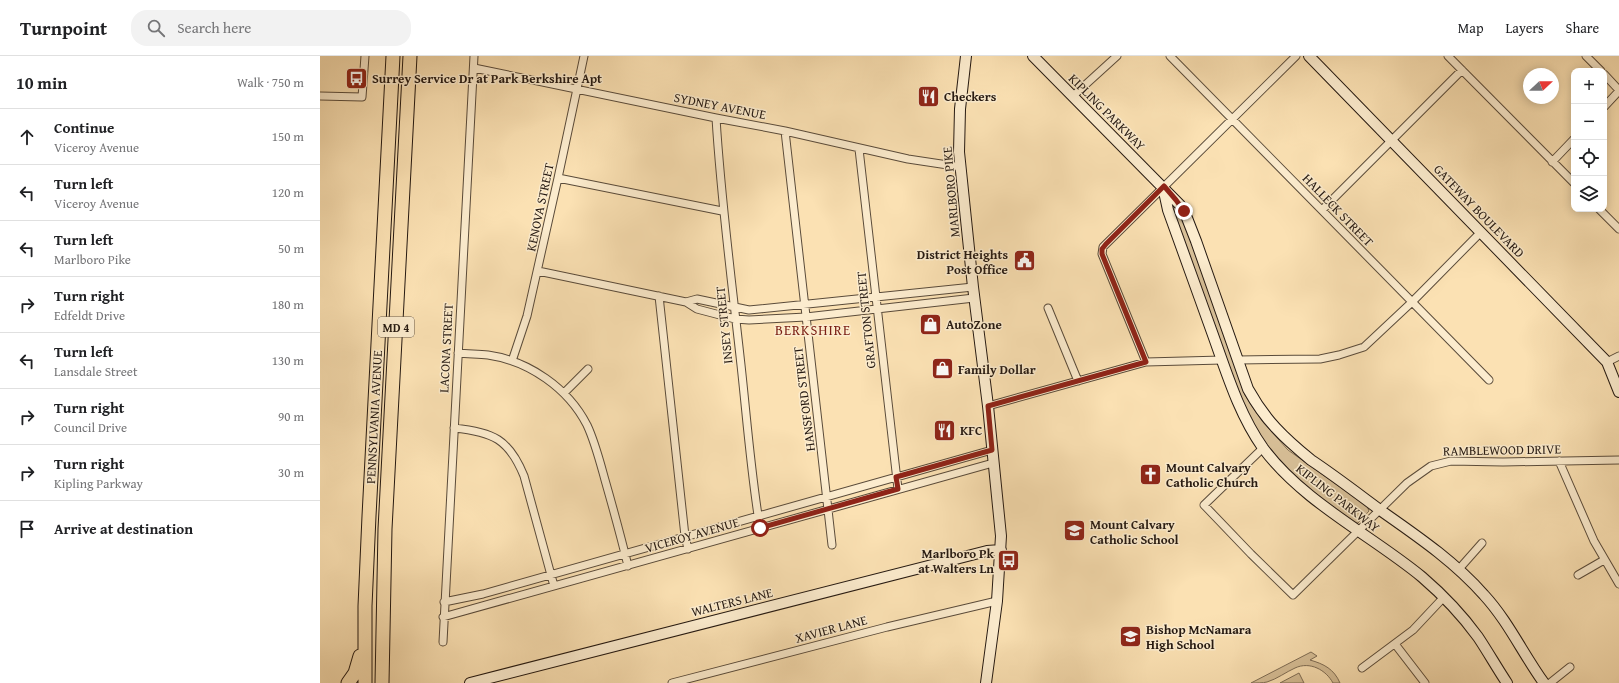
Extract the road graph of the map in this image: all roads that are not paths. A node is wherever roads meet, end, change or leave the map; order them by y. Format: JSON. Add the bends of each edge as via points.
{"nodes":[{"id":1,"x":364,"y":56,"type":"edge"},
{"id":2,"x":393,"y":56,"type":"edge"},
{"id":3,"x":410,"y":56,"type":"edge"},
{"id":4,"x":474,"y":56,"type":"edge"},
{"id":5,"x":584,"y":56,"type":"edge"},
{"id":6,"x":966,"y":56,"type":"edge"},
{"id":7,"x":1033,"y":56,"type":"edge"},
{"id":8,"x":1117,"y":56,"type":"edge"},
{"id":9,"x":1170,"y":56,"type":"edge"},
{"id":10,"x":1296,"y":56,"type":"edge"},
{"id":11,"x":1309,"y":56,"type":"edge"},
{"id":12,"x":1448,"y":56,"type":"edge"},
{"id":13,"x":1586,"y":56,"type":"edge"},
{"id":14,"x":474,"y":68,"type":"junction"},
{"id":15,"x":1598,"y":68,"type":"edge"},
{"id":16,"x":1462,"y":70,"type":"junction"},
{"id":17,"x":1607,"y":77,"type":"edge"},
{"id":18,"x":577,"y":88,"type":"junction"},
{"id":19,"x":1619,"y":90,"type":"edge"},
{"id":20,"x":320,"y":96,"type":"edge"},
{"id":21,"x":1073,"y":96,"type":"junction"},
{"id":22,"x":1607,"y":104,"type":"edge"},
{"id":23,"x":716,"y":118,"type":"junction"},
{"id":24,"x":1232,"y":119,"type":"junction"},
{"id":25,"x":785,"y":131,"type":"junction"},
{"id":26,"x":1573,"y":140,"type":"edge"},
{"id":27,"x":1393,"y":141,"type":"junction"},
{"id":28,"x":859,"y":149,"type":"junction"},
{"id":29,"x":1552,"y":162,"type":"junction"},
{"id":30,"x":961,"y":167,"type":"junction"},
{"id":31,"x":558,"y":178,"type":"junction"},
{"id":32,"x":1571,"y":181,"type":"edge"},
{"id":33,"x":1164,"y":186,"type":"junction"},
{"id":34,"x":1322,"y":210,"type":"junction"},
{"id":35,"x":722,"y":211,"type":"junction"},
{"id":36,"x":1602,"y":212,"type":"edge"},
{"id":37,"x":1619,"y":229,"type":"edge"},
{"id":38,"x":1481,"y":232,"type":"junction"},
{"id":39,"x":538,"y":271,"type":"junction"},
{"id":40,"x":973,"y":292,"type":"junction"},
{"id":41,"x":660,"y":296,"type":"junction"},
{"id":42,"x":875,"y":298,"type":"junction"},
{"id":43,"x":686,"y":302,"type":"junction"},
{"id":44,"x":1412,"y":302,"type":"junction"},
{"id":45,"x":805,"y":305,"type":"junction"},
{"id":46,"x":734,"y":306,"type":"junction"},
{"id":47,"x":1048,"y":308,"type":"dead end"},
{"id":48,"x":876,"y":309,"type":"junction"},
{"id":49,"x":806,"y":317,"type":"junction"},
{"id":50,"x":735,"y":320,"type":"junction"},
{"id":51,"x":458,"y":353,"type":"junction"},
{"id":52,"x":1619,"y":356,"type":"edge"},
{"id":53,"x":1222,"y":360,"type":"junction"},
{"id":54,"x":1238,"y":360,"type":"junction"},
{"id":55,"x":512,"y":361,"type":"junction"},
{"id":56,"x":1146,"y":362,"type":"junction"},
{"id":57,"x":1606,"y":362,"type":"junction"},
{"id":58,"x":588,"y":369,"type":"dead end"},
{"id":59,"x":1078,"y":380,"type":"junction"},
{"id":60,"x":1489,"y":380,"type":"dead end"},
{"id":61,"x":564,"y":392,"type":"junction"},
{"id":62,"x":1619,"y":392,"type":"edge"},
{"id":63,"x":988,"y":406,"type":"junction"},
{"id":64,"x":454,"y":428,"type":"junction"},
{"id":65,"x":1263,"y":448,"type":"junction"},
{"id":66,"x":992,"y":450,"type":"junction"},
{"id":67,"x":1619,"y":460,"type":"edge"},
{"id":68,"x":1559,"y":461,"type":"junction"},
{"id":69,"x":993,"y":463,"type":"junction"},
{"id":70,"x":896,"y":477,"type":"junction"},
{"id":71,"x":898,"y":489,"type":"junction"},
{"id":72,"x":827,"y":497,"type":"junction"},
{"id":73,"x":828,"y":510,"type":"junction"},
{"id":74,"x":1380,"y":510,"type":"junction"},
{"id":75,"x":758,"y":515,"type":"junction"},
{"id":76,"x":760,"y":528,"type":"junction"},
{"id":77,"x":1358,"y":531,"type":"junction"},
{"id":78,"x":685,"y":536,"type":"junction"},
{"id":79,"x":832,"y":544,"type":"dead end"},
{"id":80,"x":1482,"y":544,"type":"dead end"},
{"id":81,"x":688,"y":549,"type":"junction"},
{"id":82,"x":1001,"y":550,"type":"junction"},
{"id":83,"x":625,"y":553,"type":"junction"},
{"id":84,"x":1604,"y":560,"type":"junction"},
{"id":85,"x":628,"y":566,"type":"junction"},
{"id":86,"x":1459,"y":569,"type":"junction"},
{"id":87,"x":551,"y":574,"type":"junction"},
{"id":88,"x":1578,"y":575,"type":"dead end"},
{"id":89,"x":1619,"y":584,"type":"edge"},
{"id":90,"x":554,"y":586,"type":"junction"},
{"id":91,"x":1444,"y":598,"type":"junction"},
{"id":92,"x":997,"y":601,"type":"junction"},
{"id":93,"x":444,"y":602,"type":"junction"},
{"id":94,"x":443,"y":617,"type":"junction"},
{"id":95,"x":365,"y":627,"type":"junction"},
{"id":96,"x":443,"y":642,"type":"dead end"},
{"id":97,"x":1395,"y":644,"type":"junction"},
{"id":98,"x":1570,"y":667,"type":"dead end"},
{"id":99,"x":1362,"y":668,"type":"dead end"},
{"id":100,"x":503,"y":679,"type":"edge"},
{"id":101,"x":348,"y":683,"type":"edge"},
{"id":102,"x":365,"y":683,"type":"edge"},
{"id":103,"x":382,"y":683,"type":"edge"},
{"id":104,"x":470,"y":683,"type":"edge"},
{"id":105,"x":672,"y":683,"type":"edge"},
{"id":106,"x":986,"y":683,"type":"edge"},
{"id":107,"x":1425,"y":683,"type":"edge"},
{"id":108,"x":1507,"y":683,"type":"edge"},
{"id":109,"x":1544,"y":683,"type":"edge"},
{"id":110,"x":1550,"y":683,"type":"edge"}],
"edges":[{"from":1,"to":20,"type":"street","via":[[362,97]]},
{"from":2,"to":95,"type":"highway","name":"PENNSYLVANIA AVENUE","number":"MD 4"},
{"from":3,"to":103,"type":"highway","name":"PENNSYLVANIA AVENUE","number":"MD 4","via":[[386,515]]},
{"from":4,"to":14,"type":"street","name":"LACONA STREET"},
{"from":5,"to":18,"type":"street","name":"KENOVA STREET"},
{"from":6,"to":30,"type":"street","name":"MARLBORO PIKE","via":[[959,121]]},
{"from":7,"to":21,"type":"street","name":"KIPLING PARKWAY"},
{"from":8,"to":21,"type":"street"},
{"from":9,"to":24,"type":"street","name":"HALLECK STREET"},
{"from":10,"to":24,"type":"street"},
{"from":11,"to":27,"type":"street","name":"GATEWAY BOULEVARD"},
{"from":12,"to":16,"type":"street"},
{"from":13,"to":15,"type":"street"},
{"from":14,"to":18,"type":"street","name":"SYDNEY AVENUE"},
{"from":14,"to":51,"type":"street","name":"LACONA STREET"},
{"from":16,"to":27,"type":"street"},
{"from":16,"to":29,"type":"street"},
{"from":17,"to":19,"type":"street"},
{"from":18,"to":23,"type":"street","name":"SYDNEY AVENUE"},
{"from":18,"to":31,"type":"street","name":"KENOVA STREET"},
{"from":19,"to":22,"type":"street"},
{"from":21,"to":33,"type":"street","name":"KIPLING PARKWAY"},
{"from":23,"to":25,"type":"street","name":"SYDNEY AVENUE"},
{"from":23,"to":35,"type":"street","name":"INSEY STREET"},
{"from":24,"to":33,"type":"street"},
{"from":24,"to":34,"type":"street","name":"HALLECK STREET"},
{"from":25,"to":28,"type":"street","name":"SYDNEY AVENUE"},
{"from":25,"to":45,"type":"street","name":"HANSFORD STREET"},
{"from":26,"to":29,"type":"street"},
{"from":27,"to":34,"type":"street"},
{"from":27,"to":38,"type":"street","name":"GATEWAY BOULEVARD"},
{"from":28,"to":30,"type":"street","name":"SYDNEY AVENUE"},
{"from":28,"to":42,"type":"street","name":"GRAFTON STREET"},
{"from":29,"to":32,"type":"street"},
{"from":30,"to":40,"type":"street","name":"MARLBORO PIKE"},
{"from":31,"to":35,"type":"street"},
{"from":31,"to":39,"type":"street","name":"KENOVA STREET"},
{"from":33,"to":53,"type":"street","name":"KIPLING PARKWAY","via":[[1168,210]]},
{"from":33,"to":54,"type":"street","name":"KIPLING PARKWAY","via":[[1187,218]]},
{"from":33,"to":56,"type":"street","via":[[1102,249]]},
{"from":34,"to":44,"type":"street","name":"HALLECK STREET"},
{"from":35,"to":46,"type":"street","name":"INSEY STREET"},
{"from":36,"to":37,"type":"street"},
{"from":38,"to":44,"type":"street"},
{"from":38,"to":57,"type":"street","name":"GATEWAY BOULEVARD"},
{"from":39,"to":41,"type":"street"},
{"from":39,"to":55,"type":"street","name":"KENOVA STREET","via":[[524,328]]},
{"from":40,"to":42,"type":"street"},
{"from":40,"to":48,"type":"street"},
{"from":40,"to":63,"type":"street","name":"MARLBORO PIKE"},
{"from":41,"to":43,"type":"street"},
{"from":41,"to":78,"type":"street"},
{"from":42,"to":45,"type":"street"},
{"from":42,"to":48,"type":"street","name":"GRAFTON STREET"},
{"from":43,"to":46,"type":"street","via":[[697,299]]},
{"from":43,"to":50,"type":"street","via":[[697,309]]},
{"from":44,"to":54,"type":"street","via":[[1368,344],[1339,355],[1320,358]]},
{"from":44,"to":60,"type":"street","name":"HALLECK STREET"},
{"from":45,"to":46,"type":"street","via":[[749,310]]},
{"from":45,"to":49,"type":"street","name":"HANSFORD STREET"},
{"from":46,"to":50,"type":"street","name":"INSEY STREET"},
{"from":47,"to":59,"type":"street"},
{"from":48,"to":49,"type":"street"},
{"from":48,"to":70,"type":"street","name":"GRAFTON STREET"},
{"from":49,"to":50,"type":"street"},
{"from":49,"to":72,"type":"street","name":"HANSFORD STREET"},
{"from":50,"to":75,"type":"street","name":"INSEY STREET"},
{"from":51,"to":55,"type":"street","via":[[489,355]]},
{"from":51,"to":64,"type":"street","name":"LACONA STREET"},
{"from":52,"to":57,"type":"street"},
{"from":53,"to":56,"type":"street"},
{"from":53,"to":65,"type":"street","name":"KIPLING PARKWAY","via":[[1243,415]]},
{"from":54,"to":74,"type":"street","name":"KIPLING PARKWAY","via":[[1248,389],[1279,433],[1311,460]]},
{"from":55,"to":61,"type":"street"},
{"from":56,"to":59,"type":"street"},
{"from":57,"to":62,"type":"street","name":"GATEWAY BOULEVARD"},
{"from":58,"to":61,"type":"street"},
{"from":59,"to":63,"type":"street"},
{"from":61,"to":83,"type":"street","via":[[591,434]]},
{"from":63,"to":66,"type":"street","name":"MARLBORO PIKE"},
{"from":64,"to":87,"type":"street","via":[[488,434],[511,451],[524,476]]},
{"from":64,"to":93,"type":"street","name":"LACONA STREET"},
{"from":65,"to":77,"type":"street","name":"KIPLING PARKWAY","via":[[1303,490]]},
{"from":65,"to":77,"type":"street","name":"RAMBLEWOOD DRIVE","via":[[1204,505],[1292,595]]},
{"from":66,"to":69,"type":"street","name":"MARLBORO PIKE"},
{"from":66,"to":70,"type":"street","name":"VICEROY AVENUE"},
{"from":67,"to":68,"type":"street","name":"RAMBLEWOOD DRIVE"},
{"from":68,"to":74,"type":"street","name":"RAMBLEWOOD DRIVE","via":[[1440,462],[1420,473]]},
{"from":68,"to":84,"type":"street"},
{"from":69,"to":71,"type":"street","name":"VICEROY AVENUE"},
{"from":69,"to":82,"type":"street","name":"MARLBORO PIKE"},
{"from":70,"to":71,"type":"street","name":"GRAFTON STREET"},
{"from":70,"to":72,"type":"street","name":"VICEROY AVENUE"},
{"from":71,"to":73,"type":"street","name":"VICEROY AVENUE"},
{"from":72,"to":73,"type":"street","name":"HANSFORD STREET"},
{"from":72,"to":75,"type":"street","name":"VICEROY AVENUE"},
{"from":73,"to":76,"type":"street","name":"VICEROY AVENUE"},
{"from":73,"to":79,"type":"street","name":"HANSFORD STREET"},
{"from":74,"to":77,"type":"street","name":"RAMBLEWOOD DRIVE"},
{"from":74,"to":86,"type":"street","name":"KIPLING PARKWAY"},
{"from":75,"to":76,"type":"street","name":"INSEY STREET"},
{"from":75,"to":78,"type":"street","name":"VICEROY AVENUE"},
{"from":76,"to":81,"type":"street","name":"VICEROY AVENUE"},
{"from":77,"to":91,"type":"street","name":"KIPLING PARKWAY","via":[[1409,567]]},
{"from":78,"to":81,"type":"street"},
{"from":78,"to":83,"type":"street","name":"VICEROY AVENUE"},
{"from":80,"to":86,"type":"street"},
{"from":81,"to":85,"type":"street","name":"VICEROY AVENUE"},
{"from":82,"to":92,"type":"street","name":"MARLBORO PIKE"},
{"from":82,"to":100,"type":"street","name":"WALTERS LANE","via":[[966,556]]},
{"from":83,"to":85,"type":"street"},
{"from":83,"to":87,"type":"street","name":"VICEROY AVENUE"},
{"from":84,"to":88,"type":"street"},
{"from":84,"to":89,"type":"street"},
{"from":85,"to":90,"type":"street","name":"VICEROY AVENUE"},
{"from":86,"to":109,"type":"street","name":"KIPLING PARKWAY","via":[[1489,600]]},
{"from":87,"to":90,"type":"street"},
{"from":87,"to":93,"type":"street","name":"VICEROY AVENUE","via":[[483,594]]},
{"from":90,"to":94,"type":"street","name":"VICEROY AVENUE"},
{"from":91,"to":97,"type":"street","via":[[1413,630]]},
{"from":91,"to":108,"type":"street","name":"KIPLING PARKWAY","via":[[1478,638]]},
{"from":92,"to":105,"type":"street","name":"XAVIER LANE"},
{"from":92,"to":106,"type":"street","name":"MARLBORO PIKE"},
{"from":93,"to":94,"type":"street","name":"LACONA STREET"},
{"from":94,"to":96,"type":"street","name":"LACONA STREET"},
{"from":95,"to":101,"type":"highway","via":[[357,668]]},
{"from":95,"to":102,"type":"highway","name":"PENNSYLVANIA AVENUE","number":"MD 4"},
{"from":97,"to":99,"type":"street"},
{"from":97,"to":107,"type":"street"},
{"from":98,"to":110,"type":"street"},
{"from":100,"to":104,"type":"street","name":"WALTERS LANE"}]}
